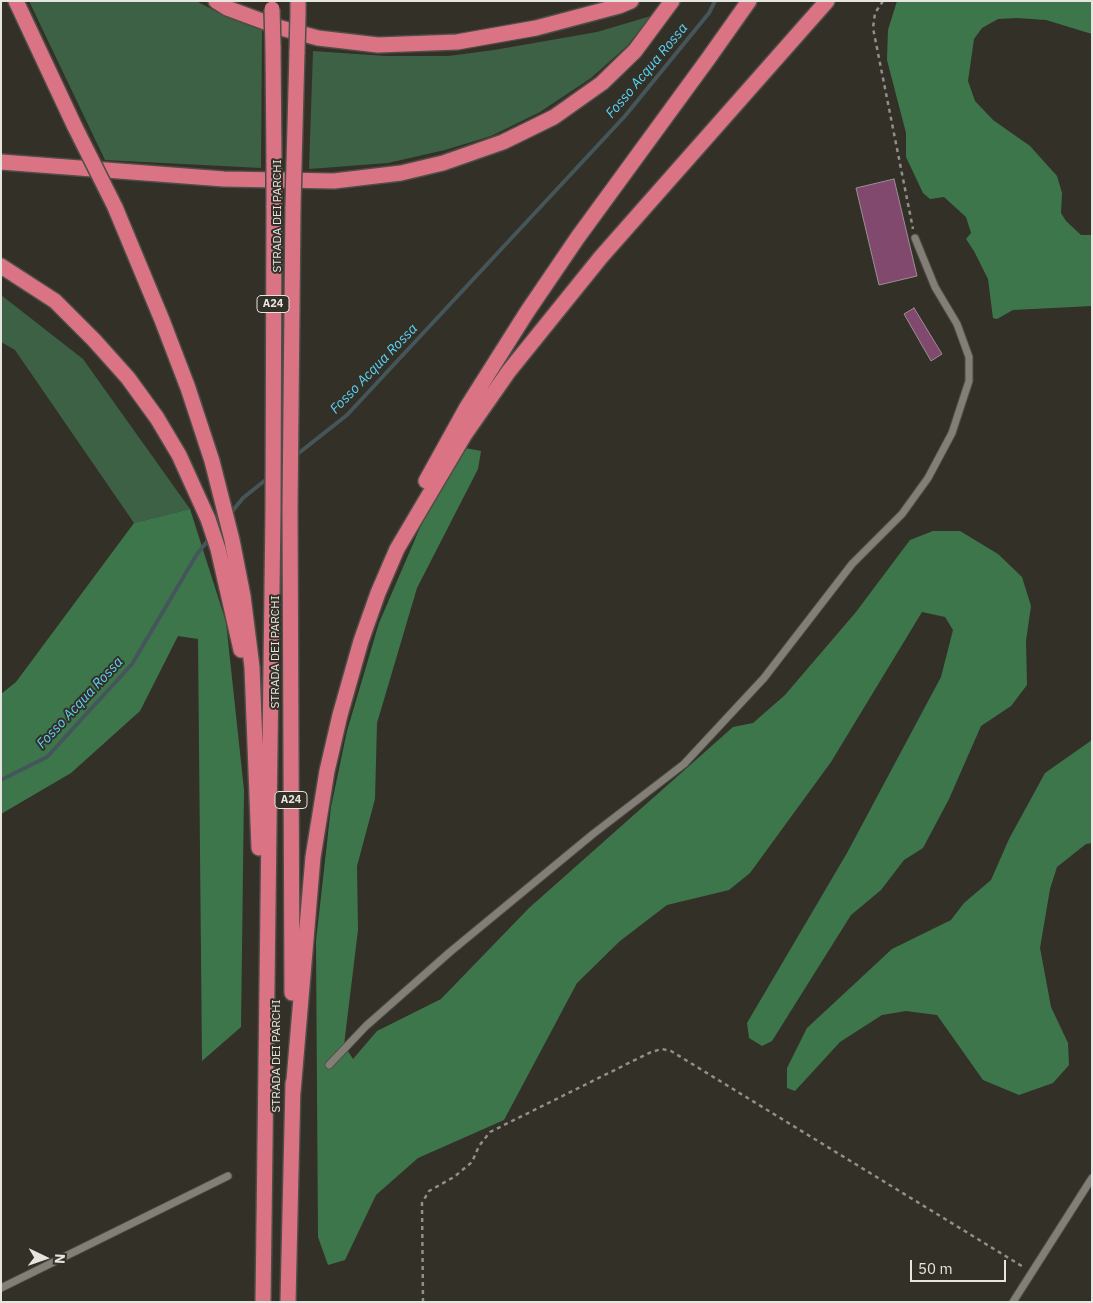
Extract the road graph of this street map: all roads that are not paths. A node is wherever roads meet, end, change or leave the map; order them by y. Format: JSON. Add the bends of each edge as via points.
{"nodes":[{"id":1,"x":16,"y":1,"type":"edge"},
{"id":2,"x":216,"y":1,"type":"edge"},
{"id":3,"x":672,"y":1,"type":"edge"},
{"id":4,"x":748,"y":1,"type":"edge"},
{"id":5,"x":827,"y":1,"type":"edge"},
{"id":6,"x":625,"y":4,"type":"edge"},
{"id":7,"x":272,"y":5,"type":"edge"},
{"id":8,"x":298,"y":8,"type":"edge"},
{"id":9,"x":1,"y":162,"type":"edge"},
{"id":10,"x":915,"y":238,"type":"road end"},
{"id":11,"x":1,"y":266,"type":"edge"},
{"id":12,"x":397,"y":549,"type":"junction"},
{"id":13,"x":258,"y":808,"type":"junction"},
{"id":14,"x":266,"y":1047,"type":"junction"},
{"id":15,"x":329,"y":1065,"type":"dead end"},
{"id":16,"x":293,"y":1092,"type":"junction"},
{"id":17,"x":228,"y":1176,"type":"dead end"},
{"id":18,"x":1092,"y":1178,"type":"edge"},
{"id":19,"x":1,"y":1288,"type":"edge"},
{"id":20,"x":263,"y":1302,"type":"edge"},
{"id":21,"x":288,"y":1302,"type":"edge"},
{"id":22,"x":1013,"y":1302,"type":"edge"}],
"edges":[{"from":1,"to":13,"type":"highway","bridge":true,"via":[[115,207],[188,388],[212,461],[243,596],[252,667]]},
{"from":2,"to":6,"type":"highway","via":[[281,28],[318,38],[378,44],[457,42],[536,28]]},
{"from":3,"to":9,"type":"highway","via":[[628,57],[602,83],[554,117],[503,142],[443,163],[401,173],[334,181],[224,179]]},
{"from":4,"to":12,"type":"highway","via":[[578,237],[506,345],[432,469]]},
{"from":5,"to":12,"type":"highway","via":[[619,236],[544,327],[480,411]]},
{"from":7,"to":14,"type":"highway","name":"STRADA DEI PARCHI","number":"A24","bridge":true,"via":[[273,510]]},
{"from":8,"to":16,"type":"highway","name":"STRADA DEI PARCHI","number":"A24","bridge":true,"via":[[290,508]]},
{"from":10,"to":15,"type":"lane","via":[[935,287],[957,324],[969,357],[969,381],[952,433],[928,478],[902,514],[852,564],[764,678],[684,764],[450,952],[366,1026]]},
{"from":11,"to":13,"type":"highway","via":[[55,301],[94,340],[158,418],[179,455],[218,548],[231,603],[241,651]]},
{"from":12,"to":16,"type":"highway","via":[[361,641],[327,771],[313,857]]},
{"from":13,"to":14,"type":"highway"},
{"from":14,"to":20,"type":"highway","name":"STRADA DEI PARCHI","number":"A24"},
{"from":16,"to":21,"type":"highway","name":"STRADA DEI PARCHI","number":"A24"},
{"from":17,"to":19,"type":"lane"},
{"from":18,"to":22,"type":"lane"}]}
